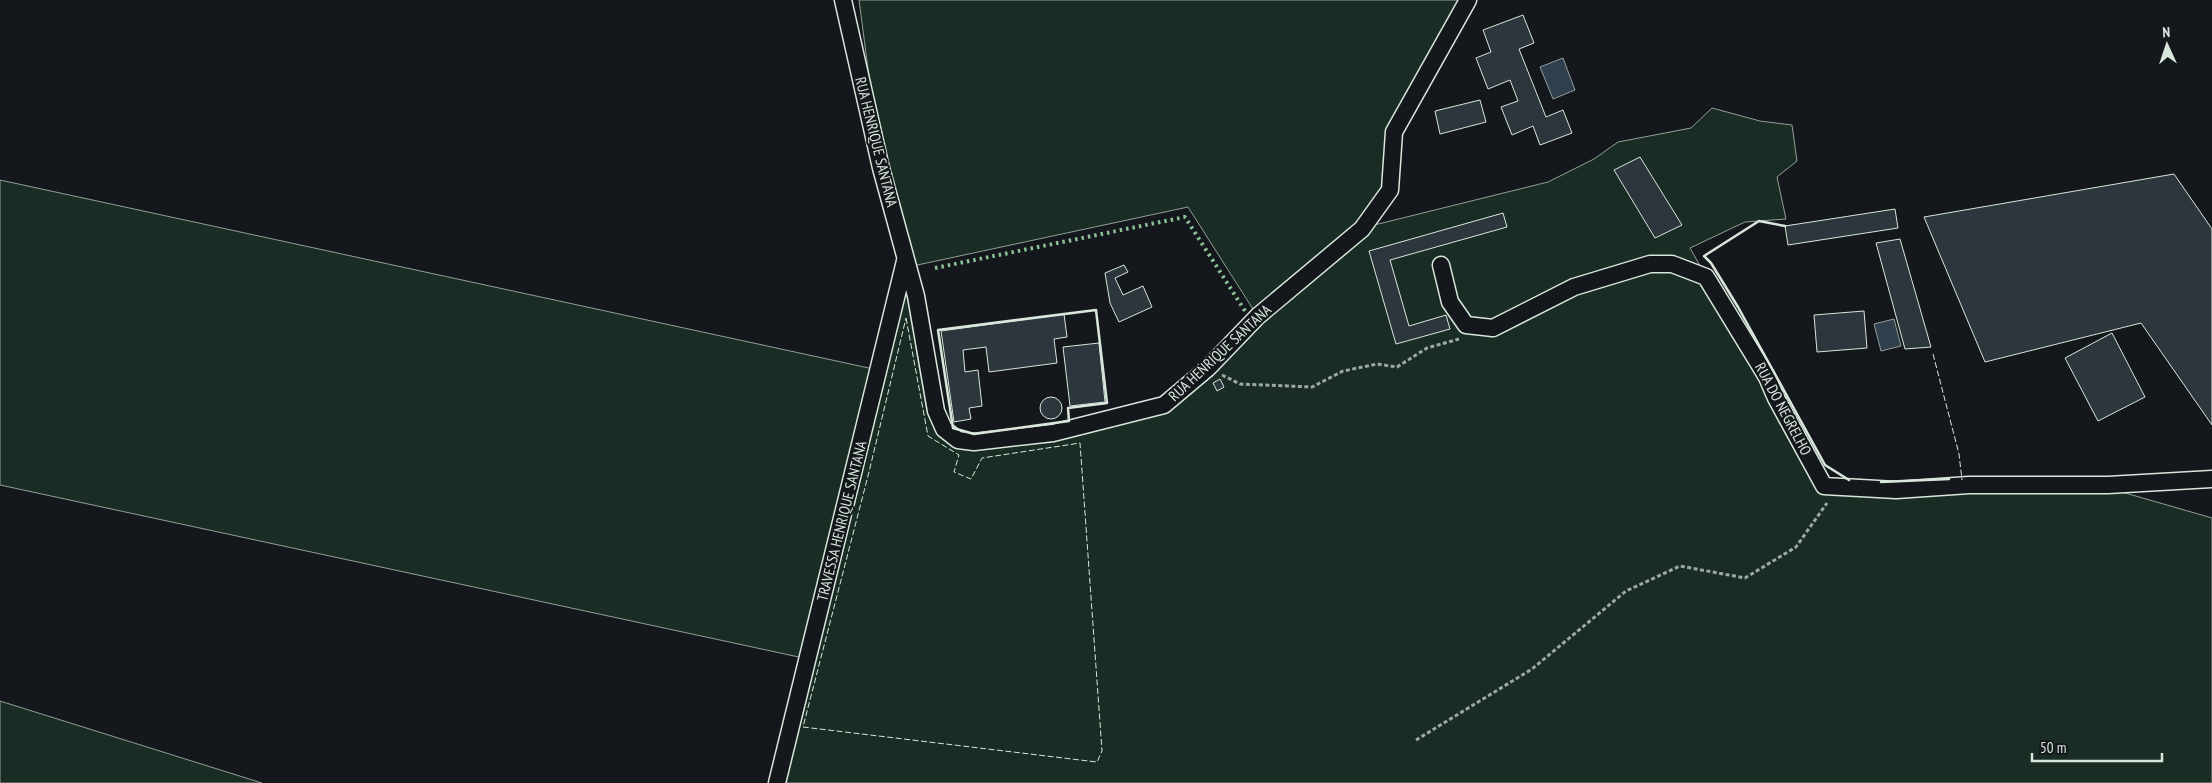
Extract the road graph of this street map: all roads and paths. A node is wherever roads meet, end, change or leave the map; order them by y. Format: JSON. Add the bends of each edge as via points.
{"nodes":[{"id":1,"x":843,"y":0,"type":"edge"},
{"id":2,"x":1468,"y":0,"type":"edge"},
{"id":3,"x":906,"y":259,"type":"junction"},
{"id":4,"x":1441,"y":265,"type":"dead end"},
{"id":5,"x":1466,"y":336,"type":"dead end"},
{"id":6,"x":1208,"y":368,"type":"junction"},
{"id":7,"x":2212,"y":479,"type":"edge"},
{"id":8,"x":1838,"y":486,"type":"junction"},
{"id":9,"x":1416,"y":740,"type":"dead end"},
{"id":10,"x":777,"y":783,"type":"edge"}],
"edges":[{"from":1,"to":3,"type":"street","name":"RUA HENRIQUE SANTANA"},
{"from":2,"to":6,"type":"street","name":"RUA HENRIQUE SANTANA","via":[[1394,132],[1390,190],[1362,229],[1258,316]]},
{"from":3,"to":6,"type":"street","name":"RUA HENRIQUE SANTANA","via":[[916,296],[936,411],[944,429],[958,440],[974,442],[1053,433],[1164,405]]},
{"from":3,"to":10,"type":"street","name":"TRAVESSA HENRIQUE SANTANA"},
{"from":4,"to":8,"type":"street","name":"RUA DO NEGRELHO","via":[[1450,302],[1466,325],[1493,328],[1574,287],[1650,264],[1672,264],[1706,277],[1767,377],[1824,486]]},
{"from":5,"to":6,"type":"path","via":[[1426,348],[1397,367],[1377,364],[1342,371],[1312,387],[1240,384]]},
{"from":7,"to":8,"type":"street","name":"RUA DO NEGRELHO","via":[[2108,485],[1969,485],[1905,490]]},
{"from":8,"to":9,"type":"path","via":[[1796,547],[1745,578],[1680,566],[1626,591],[1532,669]]}]}
